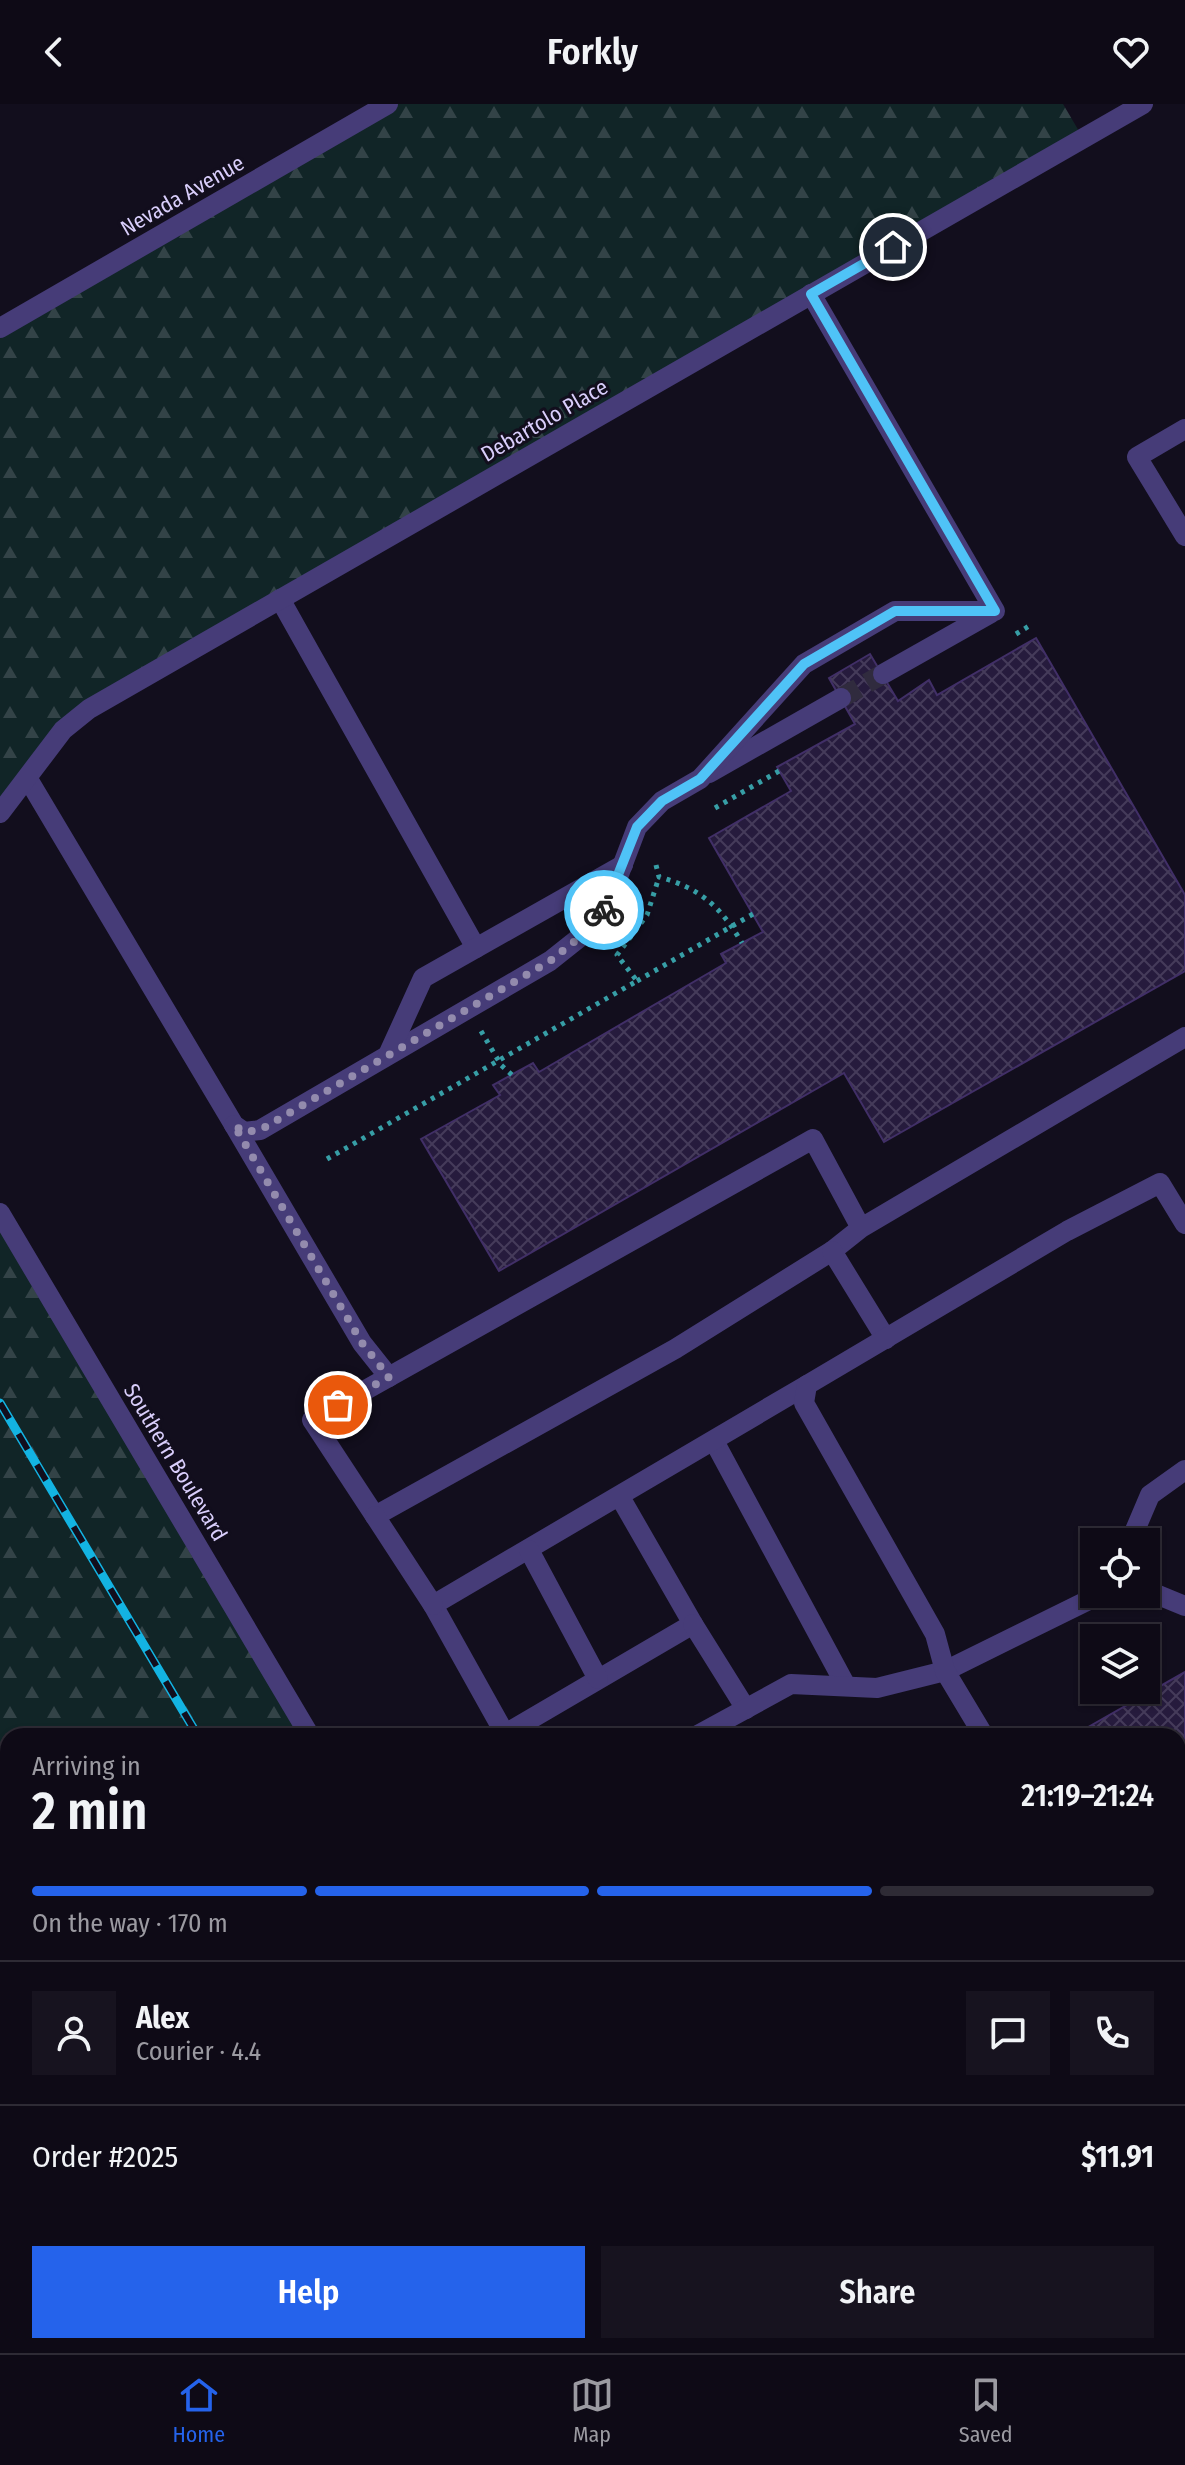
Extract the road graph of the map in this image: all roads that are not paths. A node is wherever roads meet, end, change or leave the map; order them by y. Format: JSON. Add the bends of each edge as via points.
{"nodes":[{"id":1,"x":388,"y":104,"type":"edge"},
{"id":2,"x":1143,"y":104,"type":"edge"},
{"id":3,"x":811,"y":294,"type":"junction"},
{"id":4,"x":0,"y":328,"type":"edge"},
{"id":5,"x":1185,"y":429,"type":"edge"},
{"id":6,"x":1185,"y":536,"type":"edge"},
{"id":7,"x":280,"y":599,"type":"junction"},
{"id":8,"x":995,"y":611,"type":"junction"},
{"id":9,"x":883,"y":674,"type":"tunnel mouth"},
{"id":10,"x":841,"y":698,"type":"tunnel mouth"},
{"id":11,"x":28,"y":779,"type":"junction"},
{"id":12,"x":700,"y":779,"type":"junction"},
{"id":13,"x":0,"y":813,"type":"edge"},
{"id":14,"x":623,"y":865,"type":"junction"},
{"id":15,"x":476,"y":948,"type":"junction"},
{"id":16,"x":1185,"y":1037,"type":"edge"},
{"id":17,"x":388,"y":1055,"type":"junction"},
{"id":18,"x":234,"y":1125,"type":"junction"},
{"id":19,"x":0,"y":1213,"type":"edge"},
{"id":20,"x":1185,"y":1224,"type":"edge"},
{"id":21,"x":861,"y":1228,"type":"junction"},
{"id":22,"x":832,"y":1251,"type":"junction"},
{"id":23,"x":886,"y":1339,"type":"junction"},
{"id":24,"x":389,"y":1377,"type":"junction"},
{"id":25,"x":807,"y":1385,"type":"junction"},
{"id":26,"x":714,"y":1441,"type":"junction"},
{"id":27,"x":1185,"y":1470,"type":"edge"},
{"id":28,"x":620,"y":1497,"type":"junction"},
{"id":29,"x":375,"y":1516,"type":"junction"},
{"id":30,"x":1136,"y":1528,"type":"edge"},
{"id":31,"x":529,"y":1550,"type":"junction"},
{"id":32,"x":1160,"y":1596,"type":"edge"},
{"id":33,"x":1080,"y":1604,"type":"edge"},
{"id":34,"x":433,"y":1605,"type":"junction"},
{"id":35,"x":1185,"y":1606,"type":"edge"},
{"id":36,"x":693,"y":1624,"type":"junction"},
{"id":37,"x":945,"y":1671,"type":"junction"},
{"id":38,"x":598,"y":1679,"type":"junction"},
{"id":39,"x":845,"y":1684,"type":"junction"},
{"id":40,"x":746,"y":1709,"type":"junction"},
{"id":41,"x":305,"y":1728,"type":"edge"},
{"id":42,"x":502,"y":1728,"type":"edge"},
{"id":43,"x":515,"y":1728,"type":"edge"},
{"id":44,"x":711,"y":1728,"type":"edge"},
{"id":45,"x":979,"y":1728,"type":"edge"}],
"edges":[{"from":1,"to":4,"type":"street","name":"Nevada Avenue"},
{"from":2,"to":3,"type":"street","name":"Debartolo Place"},
{"from":3,"to":7,"type":"street","name":"Debartolo Place"},
{"from":3,"to":8,"type":"street"},
{"from":5,"to":6,"type":"street","via":[[1137,457]]},
{"from":7,"to":11,"type":"street","name":"Debartolo Place","via":[[89,709],[63,730]]},
{"from":7,"to":15,"type":"street"},
{"from":8,"to":9,"type":"street"},
{"from":8,"to":12,"type":"street","via":[[895,611],[804,664]]},
{"from":10,"to":12,"type":"street"},
{"from":11,"to":13,"type":"street","name":"Debartolo Place"},
{"from":11,"to":18,"type":"street"},
{"from":12,"to":14,"type":"street","via":[[662,801],[637,827]]},
{"from":14,"to":15,"type":"street"},
{"from":14,"to":17,"type":"street","via":[[607,906],[584,934],[550,961]]},
{"from":15,"to":17,"type":"street","via":[[423,978]]},
{"from":16,"to":21,"type":"street"},
{"from":17,"to":18,"type":"street","via":[[260,1130],[244,1132]]},
{"from":18,"to":24,"type":"street","via":[[362,1343]]},
{"from":19,"to":41,"type":"street","name":"Southern Boulevard"},
{"from":20,"to":23,"type":"street","via":[[1160,1183],[1067,1231]]},
{"from":21,"to":22,"type":"street"},
{"from":21,"to":24,"type":"street","via":[[813,1139]]},
{"from":22,"to":23,"type":"street"},
{"from":22,"to":29,"type":"street","via":[[675,1349]]},
{"from":23,"to":25,"type":"street"},
{"from":24,"to":29,"type":"street","via":[[312,1420]]},
{"from":25,"to":26,"type":"street"},
{"from":25,"to":37,"type":"street","via":[[804,1403],[935,1634]]},
{"from":26,"to":28,"type":"street"},
{"from":26,"to":39,"type":"street"},
{"from":27,"to":30,"type":"street","via":[[1150,1495]]},
{"from":28,"to":31,"type":"street"},
{"from":28,"to":36,"type":"street"},
{"from":29,"to":34,"type":"street"},
{"from":31,"to":34,"type":"street"},
{"from":31,"to":38,"type":"street"},
{"from":32,"to":35,"type":"street"},
{"from":33,"to":37,"type":"street"},
{"from":34,"to":42,"type":"street"},
{"from":36,"to":38,"type":"street"},
{"from":36,"to":40,"type":"street"},
{"from":37,"to":39,"type":"street","via":[[877,1688]]},
{"from":37,"to":45,"type":"street"},
{"from":38,"to":43,"type":"street"},
{"from":39,"to":40,"type":"street","via":[[791,1684]]},
{"from":40,"to":44,"type":"street"}]}
